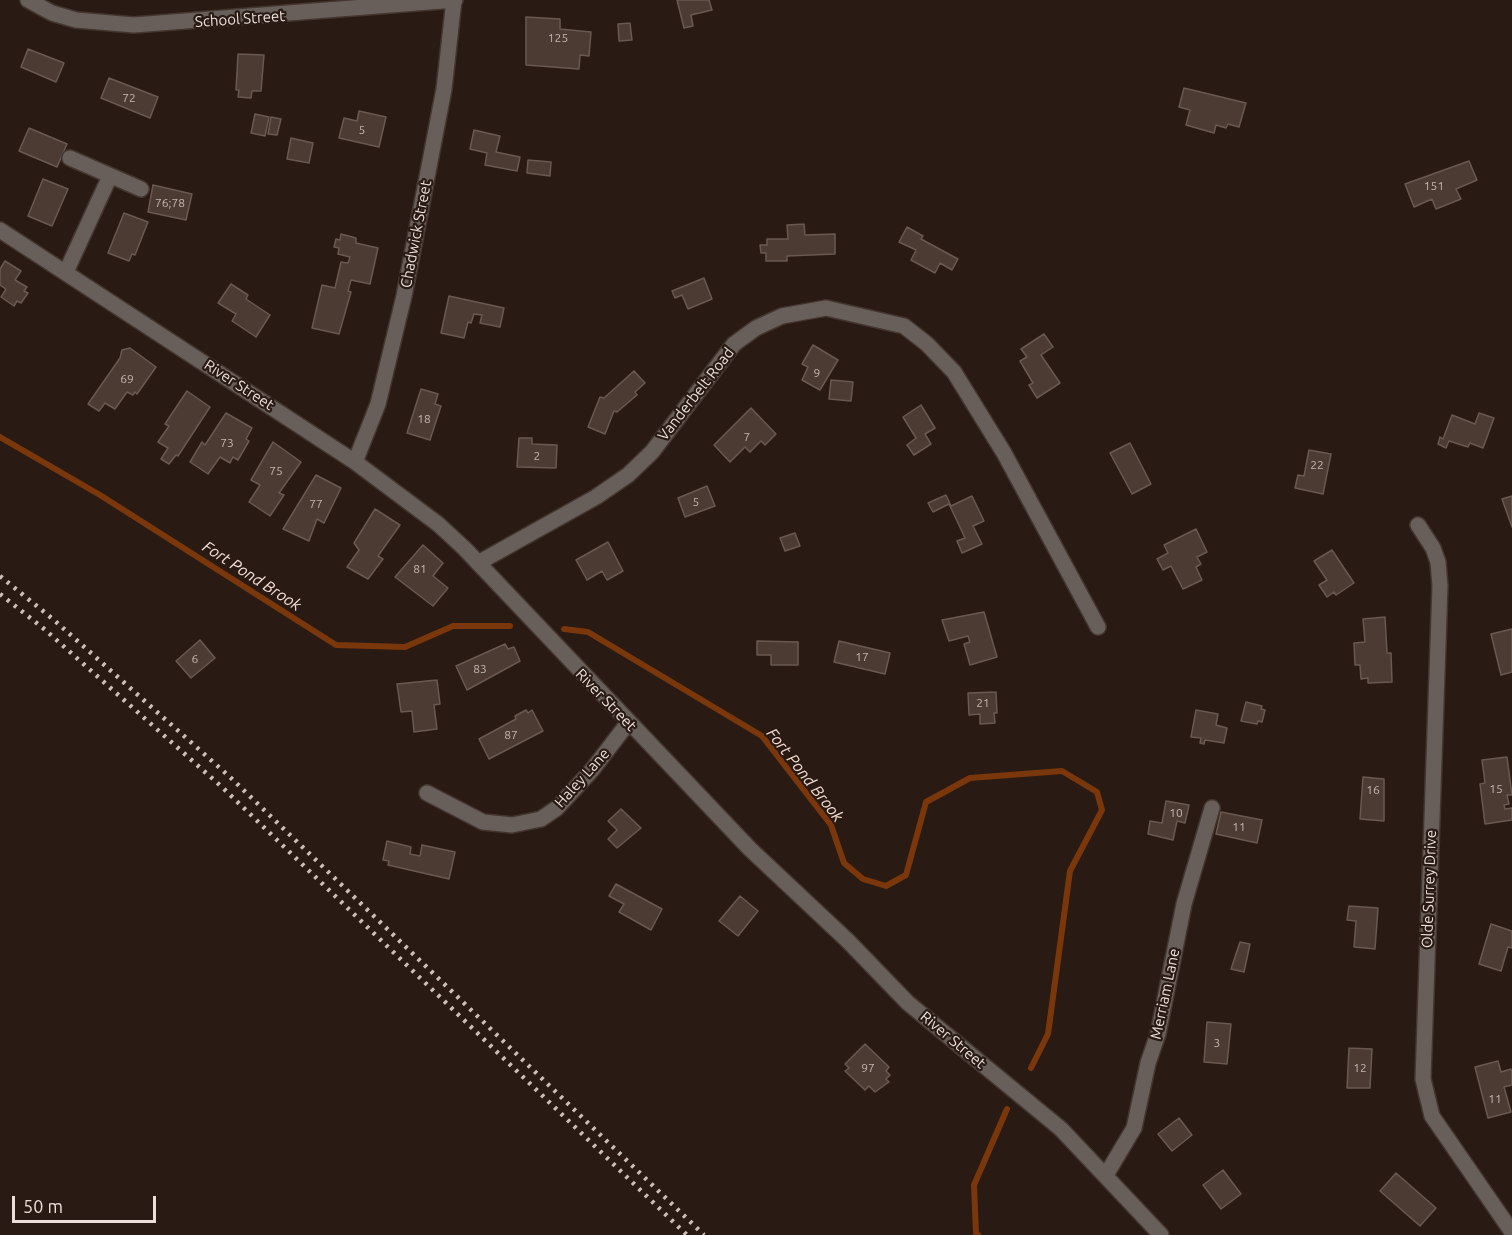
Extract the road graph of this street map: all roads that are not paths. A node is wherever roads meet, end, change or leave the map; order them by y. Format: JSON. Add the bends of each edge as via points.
{"nodes":[{"id":1,"x":28,"y":0,"type":"edge"},
{"id":2,"x":455,"y":0,"type":"edge"},
{"id":3,"x":70,"y":158,"type":"dead end"},
{"id":4,"x":110,"y":176,"type":"junction"},
{"id":5,"x":141,"y":189,"type":"dead end"},
{"id":6,"x":0,"y":230,"type":"edge"},
{"id":7,"x":66,"y":272,"type":"junction"},
{"id":8,"x":355,"y":462,"type":"junction"},
{"id":9,"x":1418,"y":525,"type":"dead end"},
{"id":10,"x":478,"y":563,"type":"junction"},
{"id":11,"x":1098,"y":627,"type":"dead end"},
{"id":12,"x":628,"y":723,"type":"junction"},
{"id":13,"x":427,"y":793,"type":"dead end"},
{"id":14,"x":1212,"y":808,"type":"dead end"},
{"id":15,"x":1106,"y":1175,"type":"junction"},
{"id":16,"x":1512,"y":1232,"type":"edge"},
{"id":17,"x":1161,"y":1235,"type":"edge"}],
"edges":[{"from":1,"to":2,"type":"street","name":"School Street","via":[[75,20],[134,26]]},
{"from":2,"to":8,"type":"street","name":"Chadwick Street","via":[[444,89],[405,288],[378,404]]},
{"from":3,"to":4,"type":"street"},
{"from":4,"to":5,"type":"street"},
{"from":4,"to":7,"type":"street"},
{"from":6,"to":7,"type":"street","name":"River Street"},
{"from":7,"to":8,"type":"street","name":"River Street"},
{"from":8,"to":10,"type":"street","name":"River Street","via":[[430,517]]},
{"from":9,"to":16,"type":"street","name":"Olde Surrey Drive","via":[[1438,562],[1440,586],[1424,1079],[1432,1116]]},
{"from":10,"to":11,"type":"street","name":"Vanderbelt Road","via":[[628,475],[664,437],[734,345],[756,328],[782,316],[825,308],[904,326],[954,372],[1004,453]]},
{"from":10,"to":12,"type":"street","name":"River Street"},
{"from":12,"to":13,"type":"street","name":"Haley Lane","via":[[592,770],[557,808],[541,819],[512,825],[483,822]]},
{"from":12,"to":15,"type":"street","name":"River Street","via":[[908,1003],[1061,1130]]},
{"from":14,"to":15,"type":"street","name":"Merriam Lane","via":[[1184,904],[1134,1128]]},
{"from":15,"to":17,"type":"street","name":"River Street"}]}
